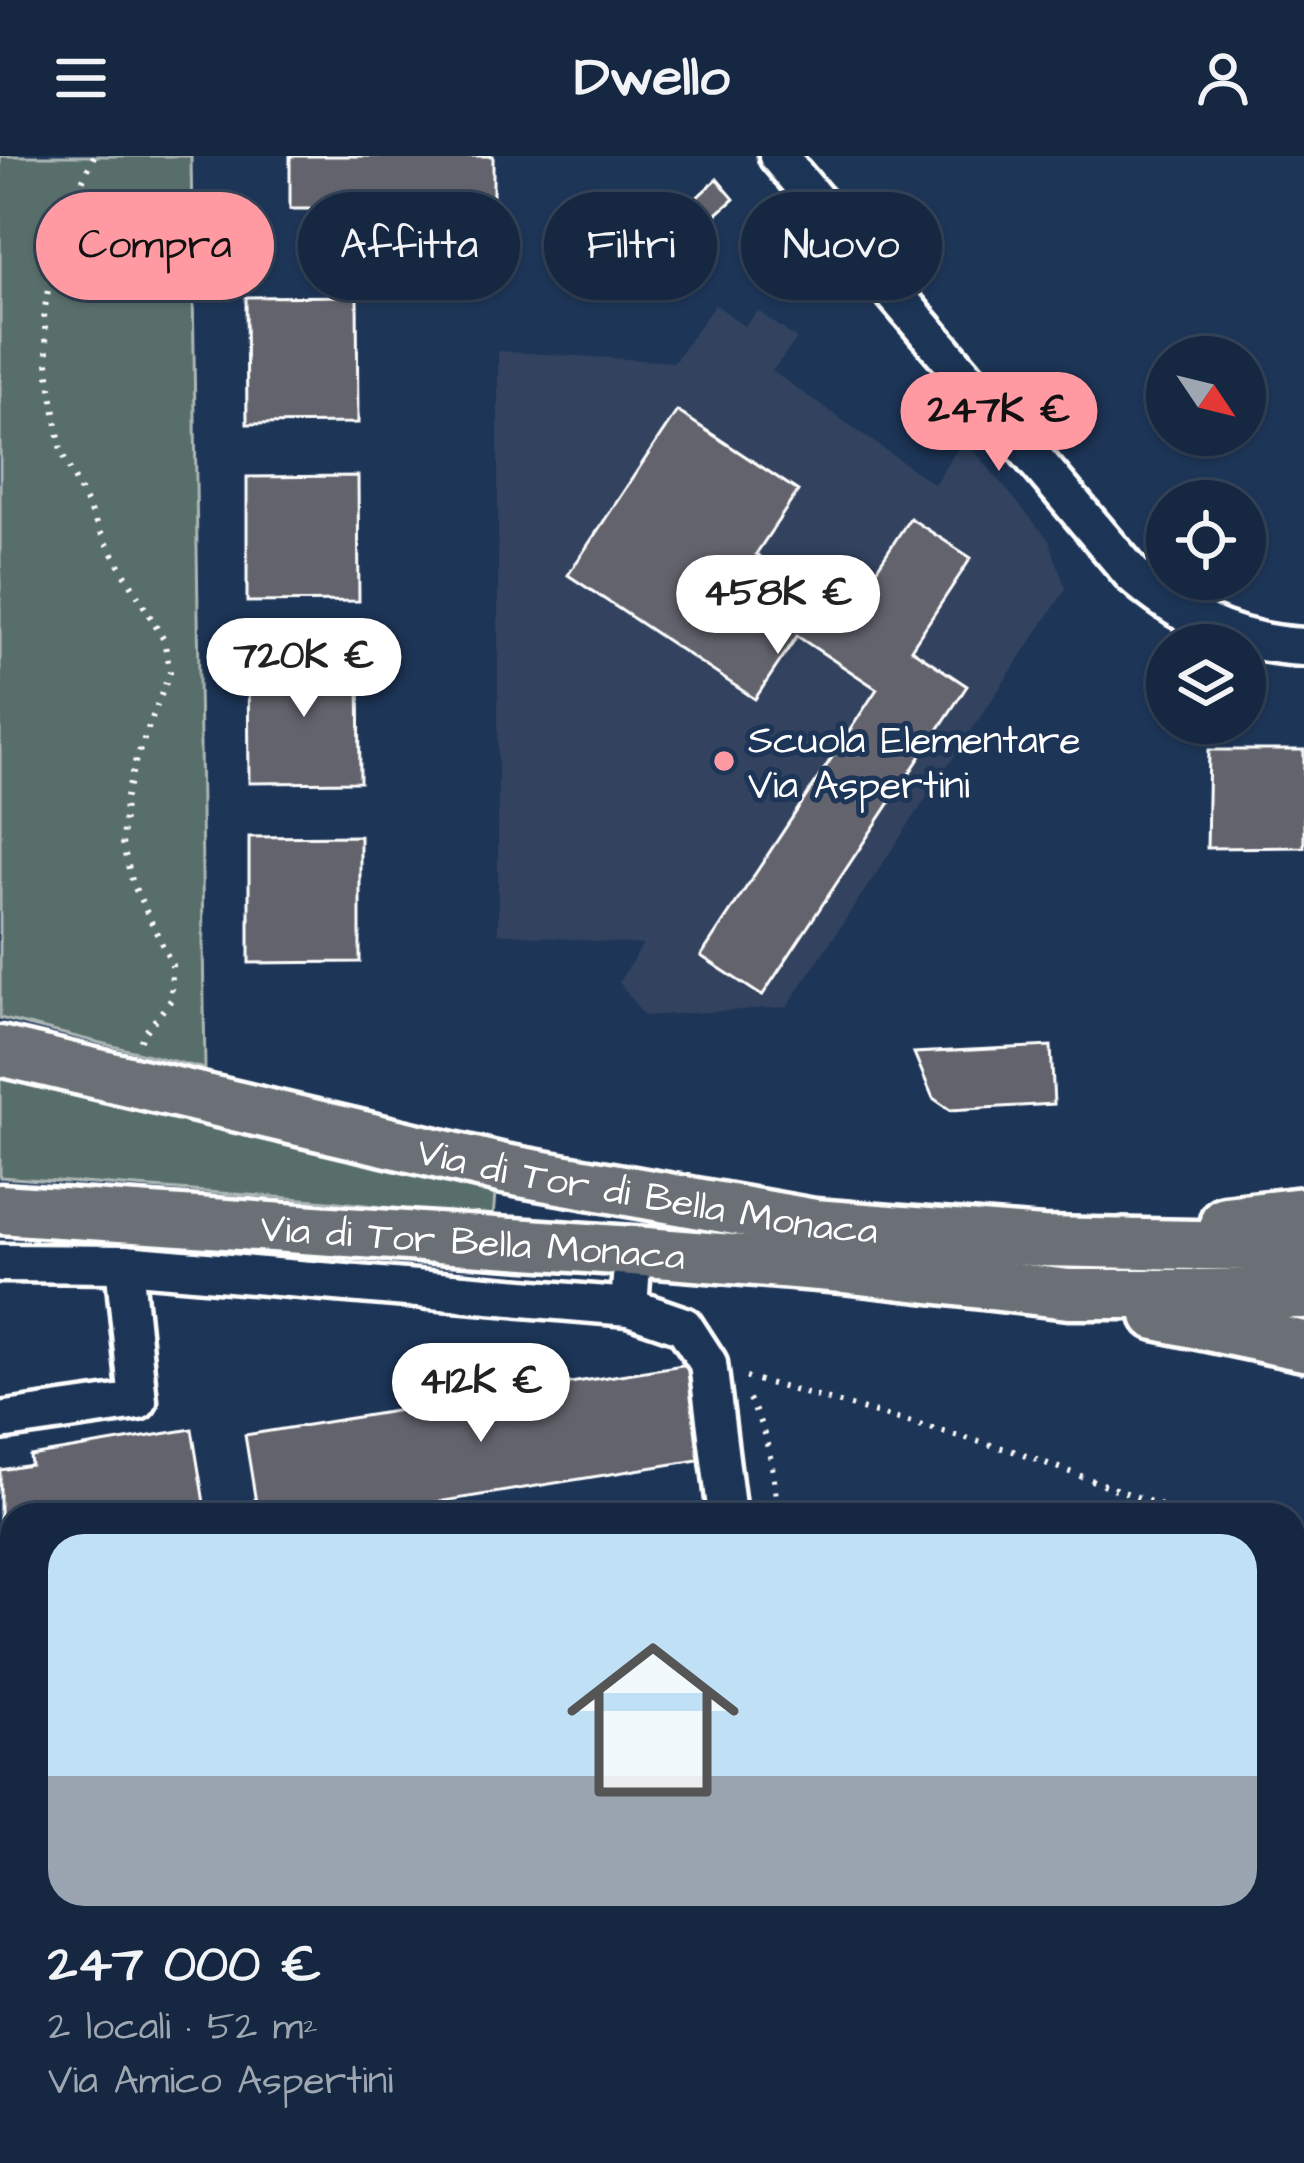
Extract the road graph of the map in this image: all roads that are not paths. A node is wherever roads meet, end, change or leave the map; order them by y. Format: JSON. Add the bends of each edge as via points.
{"nodes":[{"id":1,"x":778,"y":156,"type":"edge"},
{"id":2,"x":1304,"y":646,"type":"edge"},
{"id":3,"x":0,"y":1051,"type":"edge"},
{"id":4,"x":0,"y":1209,"type":"edge"},
{"id":5,"x":1304,"y":1212,"type":"edge"},
{"id":6,"x":1042,"y":1242,"type":"junction"},
{"id":7,"x":1304,"y":1247,"type":"edge"},
{"id":8,"x":633,"y":1250,"type":"junction"},
{"id":9,"x":0,"y":1263,"type":"edge"},
{"id":10,"x":124,"y":1264,"type":"junction"},
{"id":11,"x":1069,"y":1294,"type":"junction"},
{"id":12,"x":1304,"y":1294,"type":"edge"},
{"id":13,"x":629,"y":1307,"type":"junction"},
{"id":14,"x":1304,"y":1346,"type":"edge"},
{"id":15,"x":0,"y":1421,"type":"edge"},
{"id":16,"x":726,"y":1503,"type":"edge"}],
"edges":[{"from":1,"to":2,"type":"street","via":[[1132,574],[1215,629]]},
{"from":3,"to":6,"type":"main road","name":"Via di Tor di Bella Monaca","via":[[504,1169],[814,1224]]},
{"from":4,"to":8,"type":"main road","name":"Via di Tor Bella Monaca"},
{"from":5,"to":6,"type":"main road"},
{"from":6,"to":7,"type":"main road","name":"Via di Tor di Bella Monaca"},
{"from":8,"to":11,"type":"main road","name":"Via di Tor Bella Monaca"},
{"from":8,"to":13,"type":"street"},
{"from":9,"to":10,"type":"street"},
{"from":10,"to":13,"type":"street"},
{"from":10,"to":15,"type":"street","via":[[138,1401]]},
{"from":11,"to":12,"type":"main road","name":"Via di Tor Bella Monaca"},
{"from":11,"to":14,"type":"main road"},
{"from":13,"to":16,"type":"street","via":[[684,1326],[709,1364]]}]}
